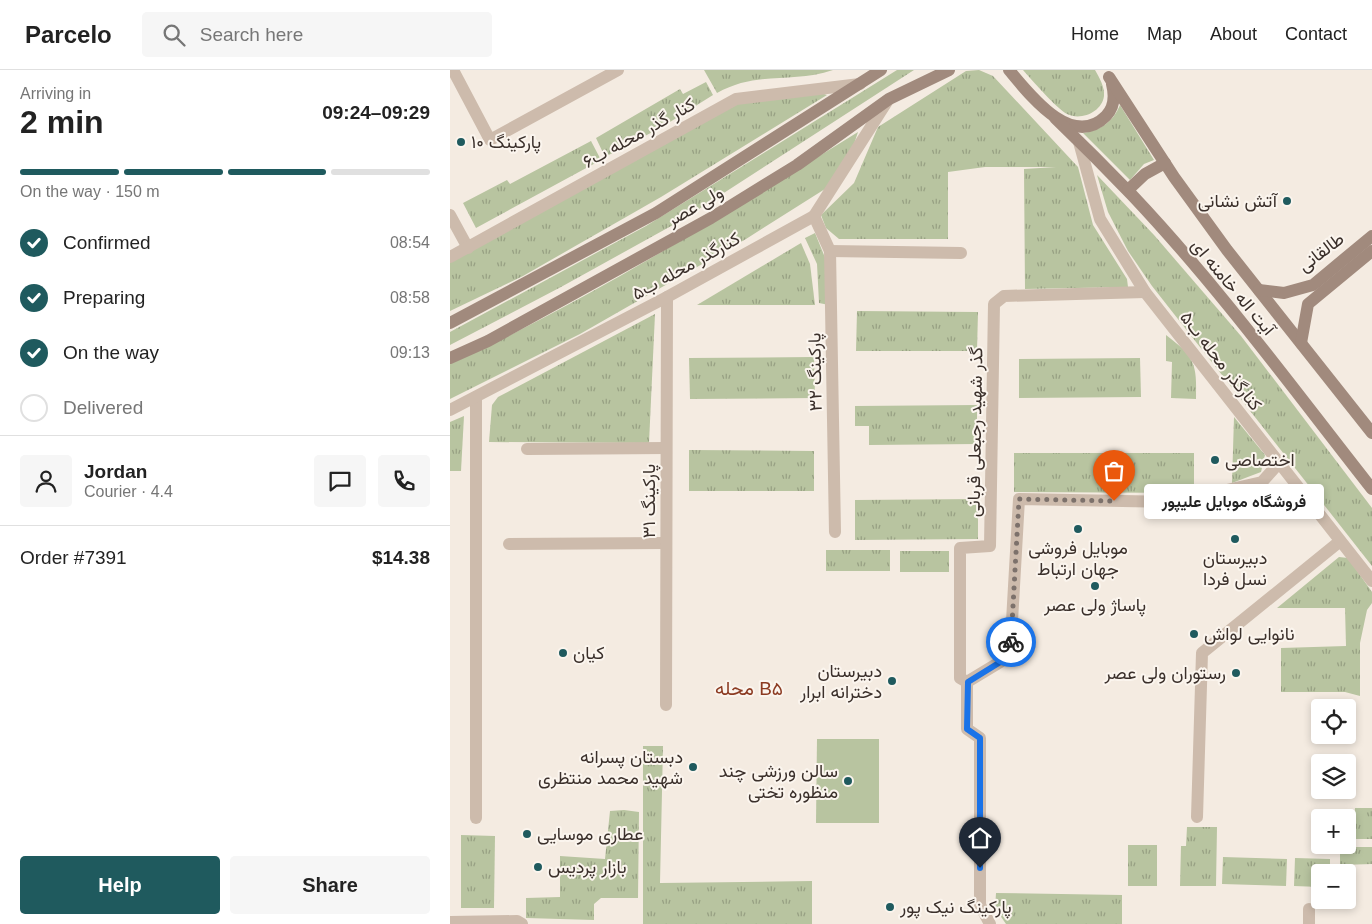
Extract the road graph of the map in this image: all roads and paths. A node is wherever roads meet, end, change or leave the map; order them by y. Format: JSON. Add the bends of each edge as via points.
{"nodes":[{"id":1,"x":453,"y":70,"type":"edge"},
{"id":2,"x":618,"y":70,"type":"edge"},
{"id":3,"x":880,"y":70,"type":"edge"},
{"id":4,"x":948,"y":70,"type":"edge"},
{"id":5,"x":1008,"y":72,"type":"edge"},
{"id":6,"x":1107,"y":73,"type":"edge"},
{"id":7,"x":860,"y":84,"type":"junction"},
{"id":8,"x":889,"y":99,"type":"junction"},
{"id":9,"x":1055,"y":118,"type":"junction"},
{"id":10,"x":1079,"y":142,"type":"junction"},
{"id":11,"x":1165,"y":163,"type":"junction"},
{"id":12,"x":1128,"y":190,"type":"junction"},
{"id":13,"x":450,"y":215,"type":"edge"},
{"id":14,"x":814,"y":216,"type":"junction"},
{"id":15,"x":1372,"y":236,"type":"edge"},
{"id":16,"x":468,"y":248,"type":"junction"},
{"id":17,"x":830,"y":251,"type":"junction"},
{"id":18,"x":1372,"y":251,"type":"edge"},
{"id":19,"x":961,"y":253,"type":"dead end"},
{"id":20,"x":450,"y":257,"type":"edge"},
{"id":21,"x":1259,"y":290,"type":"junction"},
{"id":22,"x":1144,"y":292,"type":"junction"},
{"id":23,"x":667,"y":297,"type":"junction"},
{"id":24,"x":450,"y":323,"type":"edge"},
{"id":25,"x":1301,"y":343,"type":"junction"},
{"id":26,"x":450,"y":358,"type":"edge"},
{"id":27,"x":476,"y":397,"type":"junction"},
{"id":28,"x":450,"y":410,"type":"edge"},
{"id":29,"x":1372,"y":433,"type":"edge"},
{"id":30,"x":666,"y":448,"type":"junction"},
{"id":31,"x":527,"y":449,"type":"dead end"},
{"id":32,"x":1279,"y":462,"type":"junction"},
{"id":33,"x":1372,"y":489,"type":"edge"},
{"id":34,"x":835,"y":532,"type":"dead end"},
{"id":35,"x":1339,"y":542,"type":"junction"},
{"id":36,"x":666,"y":543,"type":"junction"},
{"id":37,"x":509,"y":544,"type":"dead end"},
{"id":38,"x":1372,"y":582,"type":"edge"},
{"id":39,"x":968,"y":682,"type":"junction"},
{"id":40,"x":666,"y":705,"type":"dead end"},
{"id":41,"x":1197,"y":817,"type":"dead end"},
{"id":42,"x":476,"y":818,"type":"dead end"},
{"id":43,"x":1309,"y":909,"type":"dead end"},
{"id":44,"x":450,"y":922,"type":"edge"},
{"id":45,"x":522,"y":924,"type":"edge"},
{"id":46,"x":990,"y":924,"type":"edge"},
{"id":47,"x":1309,"y":924,"type":"edge"}],
"edges":[{"from":1,"to":2,"type":"street","via":[[490,140]]},
{"from":3,"to":7,"type":"main road","name":"ولی عصر"},
{"from":4,"to":8,"type":"main road","name":"ولی عصر"},
{"from":5,"to":9,"type":"main road","name":"آیت اله خامنه ای"},
{"from":6,"to":9,"type":"main road","via":[[1114,103],[1110,113],[1100,122],[1085,127],[1070,126]]},
{"from":6,"to":11,"type":"main road","name":"آیت اله خامنه ای"},
{"from":7,"to":16,"type":"street","name":"کنار گذر محله ب۶","via":[[736,99]]},
{"from":7,"to":24,"type":"main road","name":"ولی عصر","via":[[656,214]]},
{"from":8,"to":14,"type":"street","name":"کنارگذر محله ب۵"},
{"from":8,"to":26,"type":"main road","name":"ولی عصر","via":[[797,165],[711,218],[488,341]]},
{"from":9,"to":10,"type":"main road","name":"آیت اله خامنه ای"},
{"from":10,"to":12,"type":"main road","name":"آیت اله خامنه ای"},
{"from":10,"to":22,"type":"street","name":"کنارگذر محله ب۵","via":[[1100,219]]},
{"from":11,"to":12,"type":"main road","via":[[1145,174]]},
{"from":11,"to":21,"type":"main road","name":"آیت اله خامنه ای"},
{"from":12,"to":33,"type":"main road","name":"آیت اله خامنه ای","via":[[1247,330]]},
{"from":13,"to":16,"type":"street"},
{"from":14,"to":17,"type":"street","name":"پارکینگ ۳۲"},
{"from":14,"to":23,"type":"street","name":"کنارگذر محله ب۵"},
{"from":15,"to":21,"type":"main road","name":"طالقانی","via":[[1313,284],[1284,293]]},
{"from":16,"to":20,"type":"street","name":"کنار گذر محله ب۶"},
{"from":17,"to":19,"type":"street"},
{"from":17,"to":34,"type":"street","name":"پارکینگ ۳۲"},
{"from":18,"to":25,"type":"main road","name":"طالقانی","via":[[1308,304]]},
{"from":21,"to":25,"type":"main road","name":"آیت اله خامنه ای"},
{"from":22,"to":32,"type":"street","name":"کنارگذر محله ب۵"},
{"from":22,"to":39,"type":"street","name":"گذر شهید رجبعلی قربانی","via":[[1004,296],[994,304],[990,546],[960,548],[960,678]]},
{"from":23,"to":27,"type":"street","name":"کنارگذر محله ب۵"},
{"from":23,"to":30,"type":"street","name":"پارکینگ ۳۱"},
{"from":25,"to":29,"type":"main road","name":"آیت اله خامنه ای"},
{"from":27,"to":28,"type":"street","name":"کنارگذر محله ب۵"},
{"from":27,"to":42,"type":"street"},
{"from":30,"to":31,"type":"street"},
{"from":30,"to":36,"type":"street","name":"پارکینگ ۳۱"},
{"from":32,"to":35,"type":"street","name":"کنارگذر محله ب۵"},
{"from":32,"to":39,"type":"street","via":[[1262,482],[1174,502],[1019,499],[1010,656]]},
{"from":35,"to":38,"type":"street","name":"کنارگذر محله ب۵"},
{"from":35,"to":41,"type":"street","via":[[1202,653]]},
{"from":36,"to":37,"type":"street"},
{"from":36,"to":40,"type":"street","name":"پارکینگ ۳۱"},
{"from":39,"to":46,"type":"street","via":[[967,729],[980,738],[980,905]]},
{"from":43,"to":47,"type":"street"},
{"from":44,"to":45,"type":"street","via":[[517,921]]}]}
